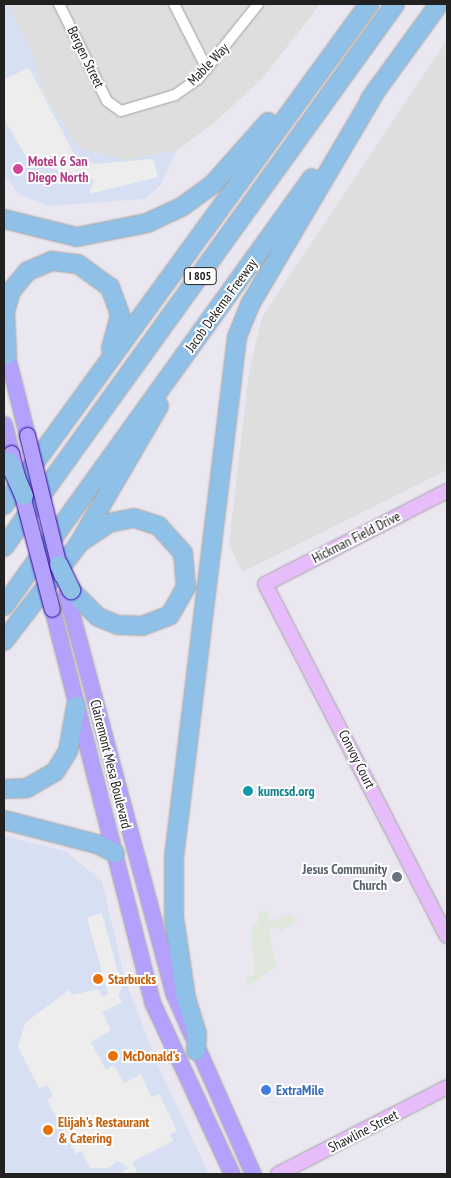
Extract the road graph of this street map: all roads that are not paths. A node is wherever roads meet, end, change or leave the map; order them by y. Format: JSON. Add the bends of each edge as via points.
{"nodes":[{"id":1,"x":60,"y":4,"type":"edge"},
{"id":2,"x":174,"y":4,"type":"edge"},
{"id":3,"x":258,"y":4,"type":"edge"},
{"id":4,"x":369,"y":4,"type":"edge"},
{"id":5,"x":395,"y":4,"type":"edge"},
{"id":6,"x":438,"y":4,"type":"edge"},
{"id":7,"x":207,"y":68,"type":"junction"},
{"id":8,"x":310,"y":78,"type":"junction"},
{"id":9,"x":377,"y":89,"type":"junction"},
{"id":10,"x":115,"y":109,"type":"joint"},
{"id":11,"x":4,"y":219,"type":"edge"},
{"id":12,"x":190,"y":348,"type":"junction"},
{"id":13,"x":5,"y":349,"type":"edge"},
{"id":14,"x":90,"y":387,"type":"junction"},
{"id":15,"x":4,"y":424,"type":"edge"},
{"id":16,"x":8,"y":456,"type":"edge"},
{"id":17,"x":447,"y":490,"type":"edge"},
{"id":18,"x":14,"y":495,"type":"edge"},
{"id":19,"x":4,"y":504,"type":"edge"},
{"id":20,"x":78,"y":545,"type":"junction"},
{"id":21,"x":4,"y":547,"type":"edge"},
{"id":22,"x":59,"y":565,"type":"joint"},
{"id":23,"x":265,"y":584,"type":"joint"},
{"id":24,"x":68,"y":592,"type":"junction"},
{"id":25,"x":4,"y":606,"type":"edge"},
{"id":26,"x":4,"y":641,"type":"edge"},
{"id":27,"x":76,"y":706,"type":"junction"},
{"id":28,"x":4,"y":789,"type":"edge"},
{"id":29,"x":4,"y":820,"type":"edge"},
{"id":30,"x":115,"y":853,"type":"junction"},
{"id":31,"x":447,"y":936,"type":"edge"},
{"id":32,"x":196,"y":1051,"type":"junction"},
{"id":33,"x":447,"y":1087,"type":"edge"},
{"id":34,"x":232,"y":1174,"type":"edge"},
{"id":35,"x":254,"y":1174,"type":"edge"},
{"id":36,"x":278,"y":1174,"type":"edge"}],
"edges":[{"from":1,"to":10,"type":"street","name":"Bergen Street","via":[[107,101]]},
{"from":2,"to":7,"type":"street"},
{"from":3,"to":7,"type":"street","name":"Mable Way"},
{"from":4,"to":8,"type":"highway"},
{"from":5,"to":21,"type":"highway","number":"I 805"},
{"from":6,"to":9,"type":"highway","name":"Jacob Dekema Freeway","number":"I 805"},
{"from":7,"to":10,"type":"street","name":"Mable Way","via":[[175,95],[140,109]]},
{"from":8,"to":11,"type":"highway","via":[[213,184],[183,206],[147,223],[77,236]]},
{"from":8,"to":14,"type":"highway"},
{"from":9,"to":12,"type":"highway","name":"Jacob Dekema Freeway","number":"I 805"},
{"from":9,"to":32,"type":"highway","via":[[251,303],[236,345],[174,857],[174,918],[186,998],[197,1034]]},
{"from":12,"to":20,"type":"highway","via":[[134,453]]},
{"from":12,"to":25,"type":"highway","name":"Jacob Dekema Freeway","number":"I 805"},
{"from":13,"to":14,"type":"highway","via":[[5,311],[18,281],[52,261],[78,264],[110,287],[120,316],[112,347]]},
{"from":13,"to":22,"type":"main road","bridge":true},
{"from":14,"to":18,"type":"highway"},
{"from":15,"to":16,"type":"main road"},
{"from":16,"to":18,"type":"highway","bridge":true},
{"from":17,"to":23,"type":"street","name":"Hickman Field Drive"},
{"from":18,"to":19,"type":"highway"},
{"from":18,"to":27,"type":"main road","name":"Clairemont Mesa Boulevard","bridge":true,"via":[[52,609]]},
{"from":20,"to":24,"type":"highway","via":[[110,523],[134,518],[159,526],[183,553],[186,587],[170,615],[142,626],[118,625],[98,617]]},
{"from":20,"to":26,"type":"highway"},
{"from":22,"to":24,"type":"highway","bridge":true},
{"from":23,"to":31,"type":"street","name":"Convoy Court"},
{"from":24,"to":32,"type":"main road","name":"Clairemont Mesa Boulevard","via":[[151,918]]},
{"from":27,"to":28,"type":"highway","via":[[68,751],[55,772],[27,788]]},
{"from":27,"to":30,"type":"main road","name":"Clairemont Mesa Boulevard"},
{"from":29,"to":30,"type":"highway","via":[[90,842]]},
{"from":30,"to":34,"type":"main road","name":"Clairemont Mesa Boulevard","via":[[152,1002]]},
{"from":32,"to":35,"type":"main road","name":"Clairemont Mesa Boulevard"},
{"from":33,"to":36,"type":"street","name":"Shawline Street"}]}
